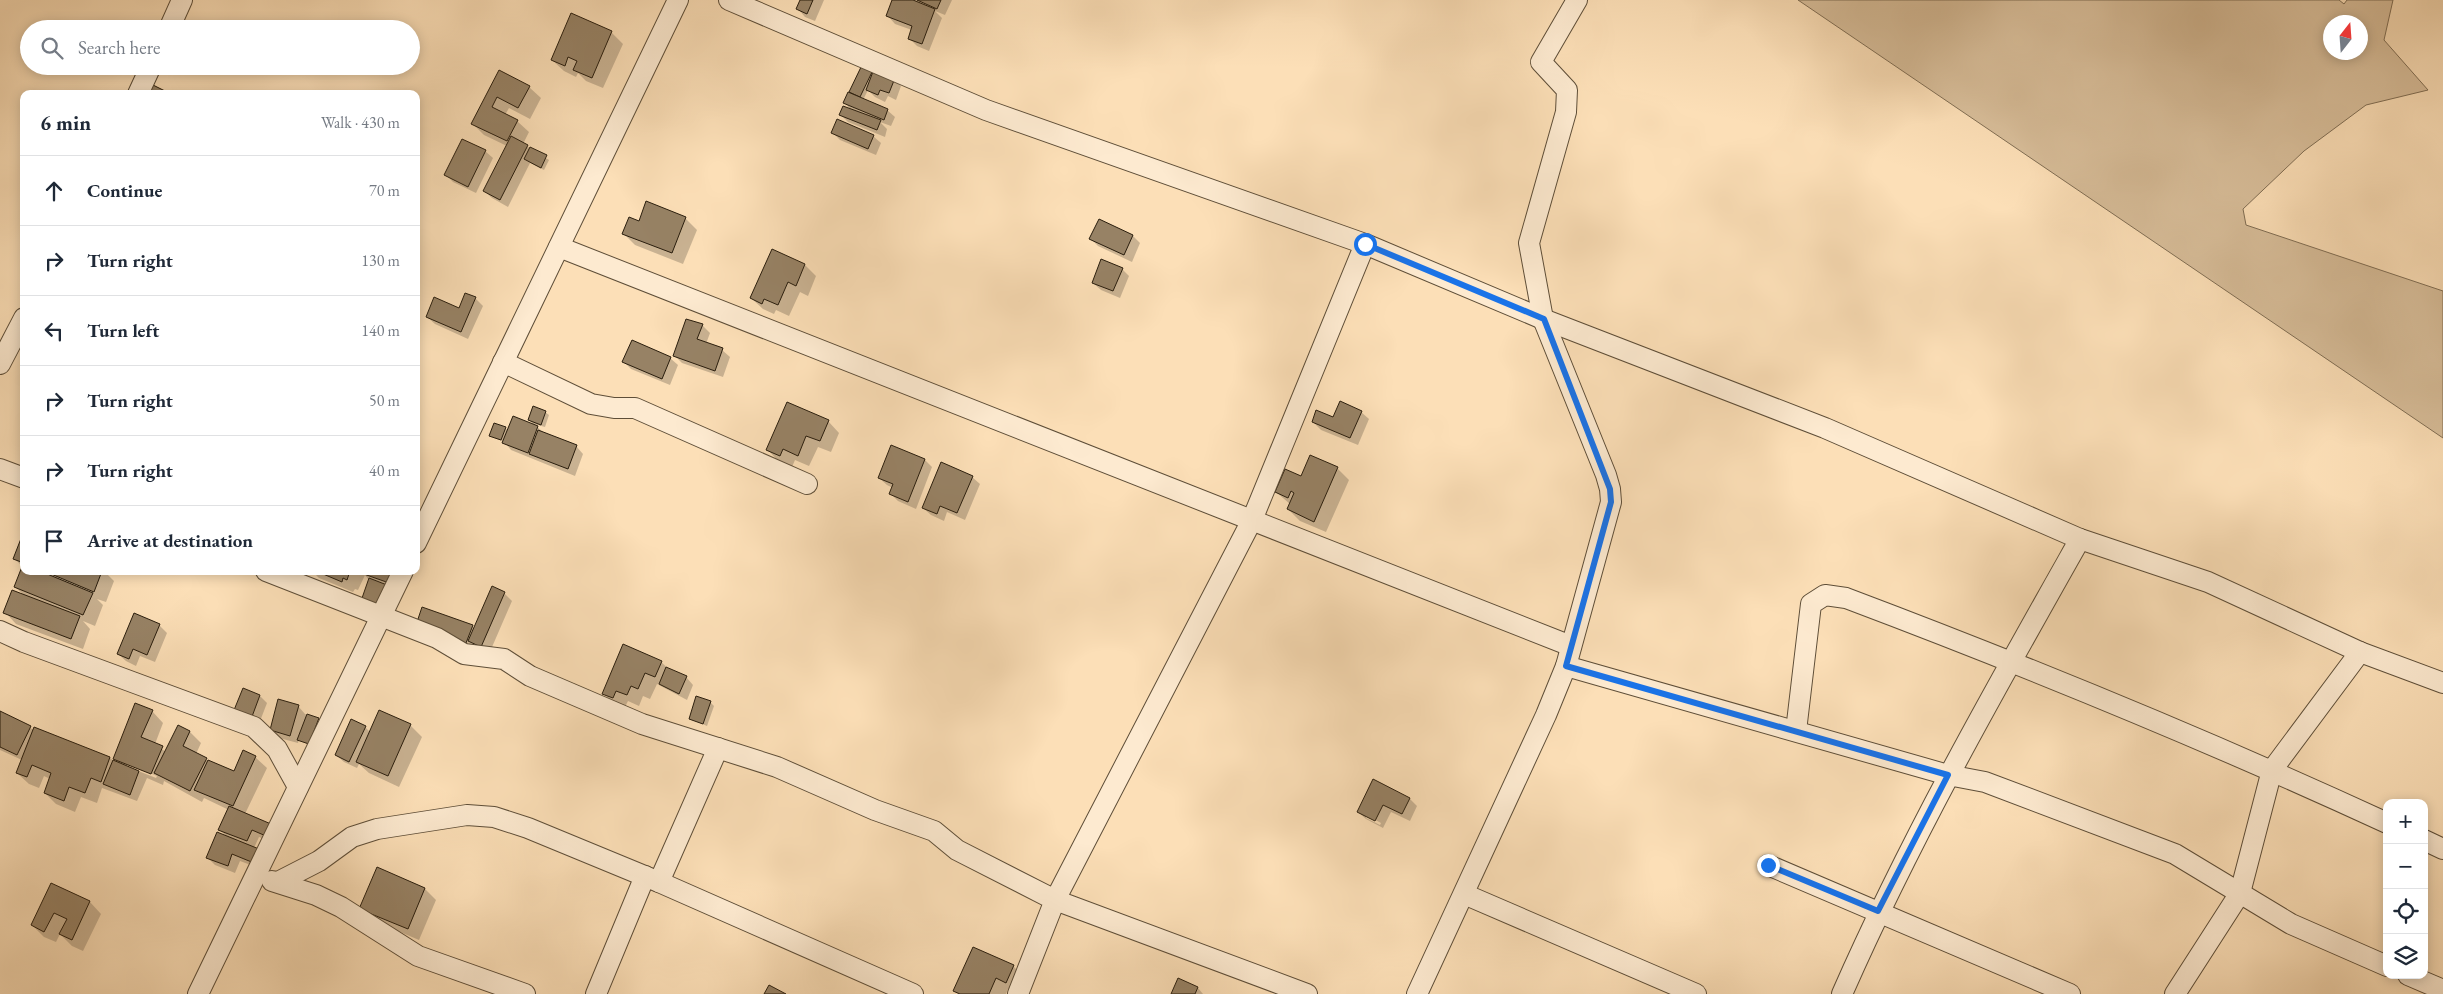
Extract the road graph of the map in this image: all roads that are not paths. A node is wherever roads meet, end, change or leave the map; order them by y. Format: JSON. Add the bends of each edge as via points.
{"nodes":[{"id":1,"x":182,"y":0,"type":"edge"},
{"id":2,"x":678,"y":0,"type":"edge"},
{"id":3,"x":729,"y":0,"type":"edge"},
{"id":4,"x":1577,"y":0,"type":"edge"},
{"id":5,"x":173,"y":20,"type":"edge"},
{"id":6,"x":147,"y":75,"type":"edge"},
{"id":7,"x":140,"y":90,"type":"edge"},
{"id":8,"x":1365,"y":244,"type":"junction"},
{"id":9,"x":559,"y":247,"type":"junction"},
{"id":10,"x":1544,"y":319,"type":"junction"},
{"id":11,"x":20,"y":326,"type":"edge"},
{"id":12,"x":503,"y":362,"type":"junction"},
{"id":13,"x":0,"y":364,"type":"edge"},
{"id":14,"x":0,"y":468,"type":"edge"},
{"id":15,"x":20,"y":476,"type":"edge"},
{"id":16,"x":807,"y":484,"type":"dead end"},
{"id":17,"x":1252,"y":520,"type":"junction"},
{"id":18,"x":420,"y":535,"type":"edge"},
{"id":19,"x":2080,"y":539,"type":"junction"},
{"id":20,"x":276,"y":575,"type":"edge"},
{"id":21,"x":401,"y":575,"type":"edge"},
{"id":22,"x":381,"y":616,"type":"junction"},
{"id":23,"x":0,"y":631,"type":"edge"},
{"id":24,"x":1571,"y":646,"type":"junction"},
{"id":25,"x":2360,"y":652,"type":"junction"},
{"id":26,"x":2012,"y":661,"type":"junction"},
{"id":27,"x":1566,"y":666,"type":"junction"},
{"id":28,"x":2443,"y":683,"type":"edge"},
{"id":29,"x":1796,"y":730,"type":"junction"},
{"id":30,"x":718,"y":748,"type":"junction"},
{"id":31,"x":2272,"y":770,"type":"junction"},
{"id":32,"x":1948,"y":775,"type":"junction"},
{"id":33,"x":298,"y":787,"type":"junction"},
{"id":34,"x":2383,"y":821,"type":"edge"},
{"id":35,"x":2428,"y":842,"type":"edge"},
{"id":36,"x":2443,"y":848,"type":"edge"},
{"id":37,"x":1768,"y":865,"type":"dead end"},
{"id":38,"x":255,"y":877,"type":"junction"},
{"id":39,"x":652,"y":879,"type":"junction"},
{"id":40,"x":278,"y":882,"type":"junction"},
{"id":41,"x":2240,"y":893,"type":"junction"},
{"id":42,"x":1464,"y":894,"type":"junction"},
{"id":43,"x":1055,"y":900,"type":"junction"},
{"id":44,"x":1878,"y":911,"type":"junction"},
{"id":45,"x":2383,"y":964,"type":"edge"},
{"id":46,"x":2417,"y":979,"type":"edge"},
{"id":47,"x":2443,"y":990,"type":"edge"},
{"id":48,"x":198,"y":994,"type":"edge"},
{"id":49,"x":525,"y":994,"type":"edge"},
{"id":50,"x":596,"y":994,"type":"edge"},
{"id":51,"x":913,"y":994,"type":"edge"},
{"id":52,"x":1018,"y":994,"type":"edge"},
{"id":53,"x":1307,"y":994,"type":"edge"},
{"id":54,"x":1417,"y":994,"type":"edge"},
{"id":55,"x":1696,"y":994,"type":"edge"},
{"id":56,"x":1842,"y":994,"type":"edge"},
{"id":57,"x":2070,"y":994,"type":"edge"},
{"id":58,"x":2175,"y":994,"type":"edge"}],
"edges":[{"from":1,"to":5,"type":"street"},
{"from":2,"to":9,"type":"street"},
{"from":3,"to":8,"type":"street","via":[[986,110]]},
{"from":4,"to":10,"type":"street","via":[[1540,62],[1567,90],[1566,112],[1529,243]]},
{"from":6,"to":7,"type":"street"},
{"from":8,"to":10,"type":"street"},
{"from":8,"to":17,"type":"street"},
{"from":9,"to":12,"type":"street"},
{"from":9,"to":17,"type":"street"},
{"from":10,"to":19,"type":"street","via":[[1825,428]]},
{"from":10,"to":24,"type":"street","via":[[1610,489],[1611,502]]},
{"from":11,"to":13,"type":"street"},
{"from":12,"to":16,"type":"street","via":[[591,404],[635,408]]},
{"from":12,"to":18,"type":"street"},
{"from":14,"to":15,"type":"street"},
{"from":17,"to":24,"type":"street"},
{"from":17,"to":43,"type":"street"},
{"from":19,"to":25,"type":"street","via":[[2208,582]]},
{"from":19,"to":26,"type":"street"},
{"from":20,"to":22,"type":"street"},
{"from":21,"to":22,"type":"street"},
{"from":22,"to":30,"type":"street","via":[[437,638],[464,654],[504,660],[530,676],[642,724]]},
{"from":22,"to":33,"type":"street"},
{"from":23,"to":33,"type":"street","via":[[254,727],[277,748]]},
{"from":24,"to":27,"type":"street"},
{"from":25,"to":28,"type":"street"},
{"from":25,"to":31,"type":"street"},
{"from":26,"to":29,"type":"street","via":[[1846,598],[1825,595],[1811,604]]},
{"from":26,"to":31,"type":"street"},
{"from":26,"to":32,"type":"street"},
{"from":27,"to":29,"type":"street"},
{"from":27,"to":42,"type":"street"},
{"from":29,"to":32,"type":"street"},
{"from":30,"to":39,"type":"street"},
{"from":30,"to":43,"type":"street","via":[[778,767],[875,810],[934,831],[958,850]]},
{"from":31,"to":34,"type":"street"},
{"from":31,"to":41,"type":"street"},
{"from":32,"to":41,"type":"street","via":[[1985,782],[2175,854]]},
{"from":32,"to":44,"type":"street"},
{"from":33,"to":38,"type":"street"},
{"from":35,"to":36,"type":"street"},
{"from":37,"to":44,"type":"street"},
{"from":38,"to":40,"type":"street"},
{"from":38,"to":48,"type":"street"},
{"from":39,"to":40,"type":"street","via":[[528,828],[494,817],[467,816],[377,829],[352,837],[319,861]]},
{"from":39,"to":50,"type":"street"},
{"from":39,"to":51,"type":"street"},
{"from":40,"to":49,"type":"street","via":[[341,907],[418,956]]},
{"from":41,"to":45,"type":"street","via":[[2291,924]]},
{"from":41,"to":58,"type":"street"},
{"from":42,"to":54,"type":"street"},
{"from":42,"to":55,"type":"street"},
{"from":43,"to":52,"type":"street"},
{"from":43,"to":53,"type":"street"},
{"from":44,"to":56,"type":"street"},
{"from":44,"to":57,"type":"street"},
{"from":46,"to":47,"type":"street"}]}
